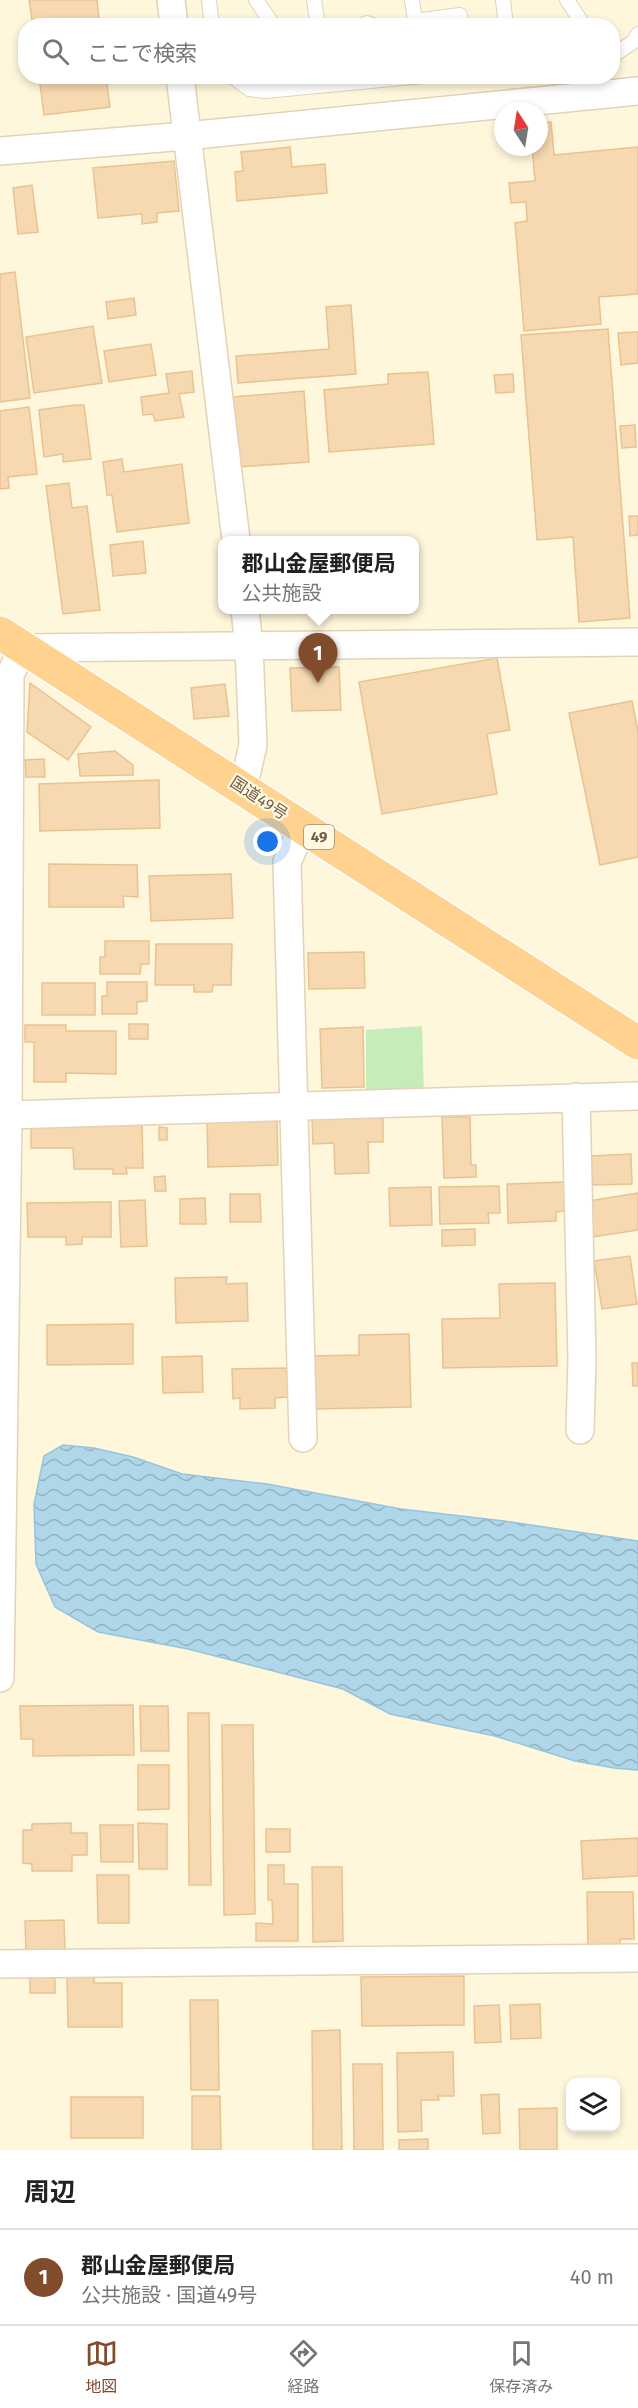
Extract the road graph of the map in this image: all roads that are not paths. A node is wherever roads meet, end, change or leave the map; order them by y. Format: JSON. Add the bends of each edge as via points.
{"nodes":[{"id":1,"x":171,"y":0,"type":"edge"},
{"id":2,"x":209,"y":0,"type":"edge"},
{"id":3,"x":256,"y":0,"type":"edge"},
{"id":4,"x":314,"y":0,"type":"edge"},
{"id":5,"x":412,"y":0,"type":"edge"},
{"id":6,"x":503,"y":0,"type":"edge"},
{"id":7,"x":567,"y":0,"type":"edge"},
{"id":8,"x":173,"y":18,"type":"edge"},
{"id":9,"x":211,"y":18,"type":"edge"},
{"id":10,"x":268,"y":18,"type":"edge"},
{"id":11,"x":317,"y":18,"type":"edge"},
{"id":12,"x":415,"y":18,"type":"edge"},
{"id":13,"x":437,"y":18,"type":"edge"},
{"id":14,"x":460,"y":18,"type":"edge"},
{"id":15,"x":505,"y":18,"type":"edge"},
{"id":16,"x":579,"y":18,"type":"edge"},
{"id":17,"x":638,"y":34,"type":"edge"},
{"id":18,"x":620,"y":51,"type":"edge"},
{"id":19,"x":181,"y":84,"type":"edge"},
{"id":20,"x":242,"y":84,"type":"edge"},
{"id":21,"x":294,"y":84,"type":"edge"},
{"id":22,"x":638,"y":91,"type":"edge"},
{"id":23,"x":186,"y":136,"type":"junction"},
{"id":24,"x":0,"y":151,"type":"edge"},
{"id":25,"x":236,"y":536,"type":"edge"},
{"id":26,"x":246,"y":614,"type":"edge"},
{"id":27,"x":638,"y":642,"type":"edge"},
{"id":28,"x":8,"y":643,"type":"edge"},
{"id":29,"x":249,"y":646,"type":"junction"},
{"id":30,"x":243,"y":788,"type":"junction"},
{"id":31,"x":303,"y":827,"type":"junction"},
{"id":32,"x":638,"y":1043,"type":"edge"},
{"id":33,"x":638,"y":1096,"type":"edge"},
{"id":34,"x":576,"y":1097,"type":"junction"},
{"id":35,"x":294,"y":1105,"type":"junction"},
{"id":36,"x":8,"y":1115,"type":"junction"},
{"id":37,"x":580,"y":1430,"type":"dead end"},
{"id":38,"x":303,"y":1438,"type":"dead end"},
{"id":39,"x":0,"y":1678,"type":"edge"},
{"id":40,"x":638,"y":1958,"type":"edge"},
{"id":41,"x":0,"y":1964,"type":"edge"}],
"edges":[{"from":1,"to":8,"type":"street"},
{"from":2,"to":9,"type":"lane"},
{"from":3,"to":10,"type":"lane"},
{"from":4,"to":11,"type":"lane"},
{"from":5,"to":12,"type":"lane"},
{"from":6,"to":15,"type":"lane"},
{"from":7,"to":16,"type":"lane"},
{"from":13,"to":14,"type":"lane"},
{"from":17,"to":18,"type":"lane"},
{"from":19,"to":23,"type":"street"},
{"from":20,"to":21,"type":"lane","via":[[257,90]]},
{"from":22,"to":23,"type":"street"},
{"from":23,"to":24,"type":"street"},
{"from":23,"to":25,"type":"street"},
{"from":26,"to":29,"type":"street"},
{"from":27,"to":29,"type":"street"},
{"from":28,"to":29,"type":"street"},
{"from":28,"to":30,"type":"highway","name":"国道49号","number":"49"},
{"from":28,"to":36,"type":"street"},
{"from":29,"to":30,"type":"street","via":[[253,745]]},
{"from":30,"to":31,"type":"highway","name":"国道49号","number":"49"},
{"from":31,"to":32,"type":"highway","name":"国道49号","number":"49"},
{"from":31,"to":35,"type":"street","via":[[287,862]]},
{"from":33,"to":34,"type":"street"},
{"from":34,"to":35,"type":"street"},
{"from":34,"to":37,"type":"street"},
{"from":35,"to":36,"type":"street"},
{"from":35,"to":38,"type":"street"},
{"from":36,"to":39,"type":"street"},
{"from":40,"to":41,"type":"street"}]}
